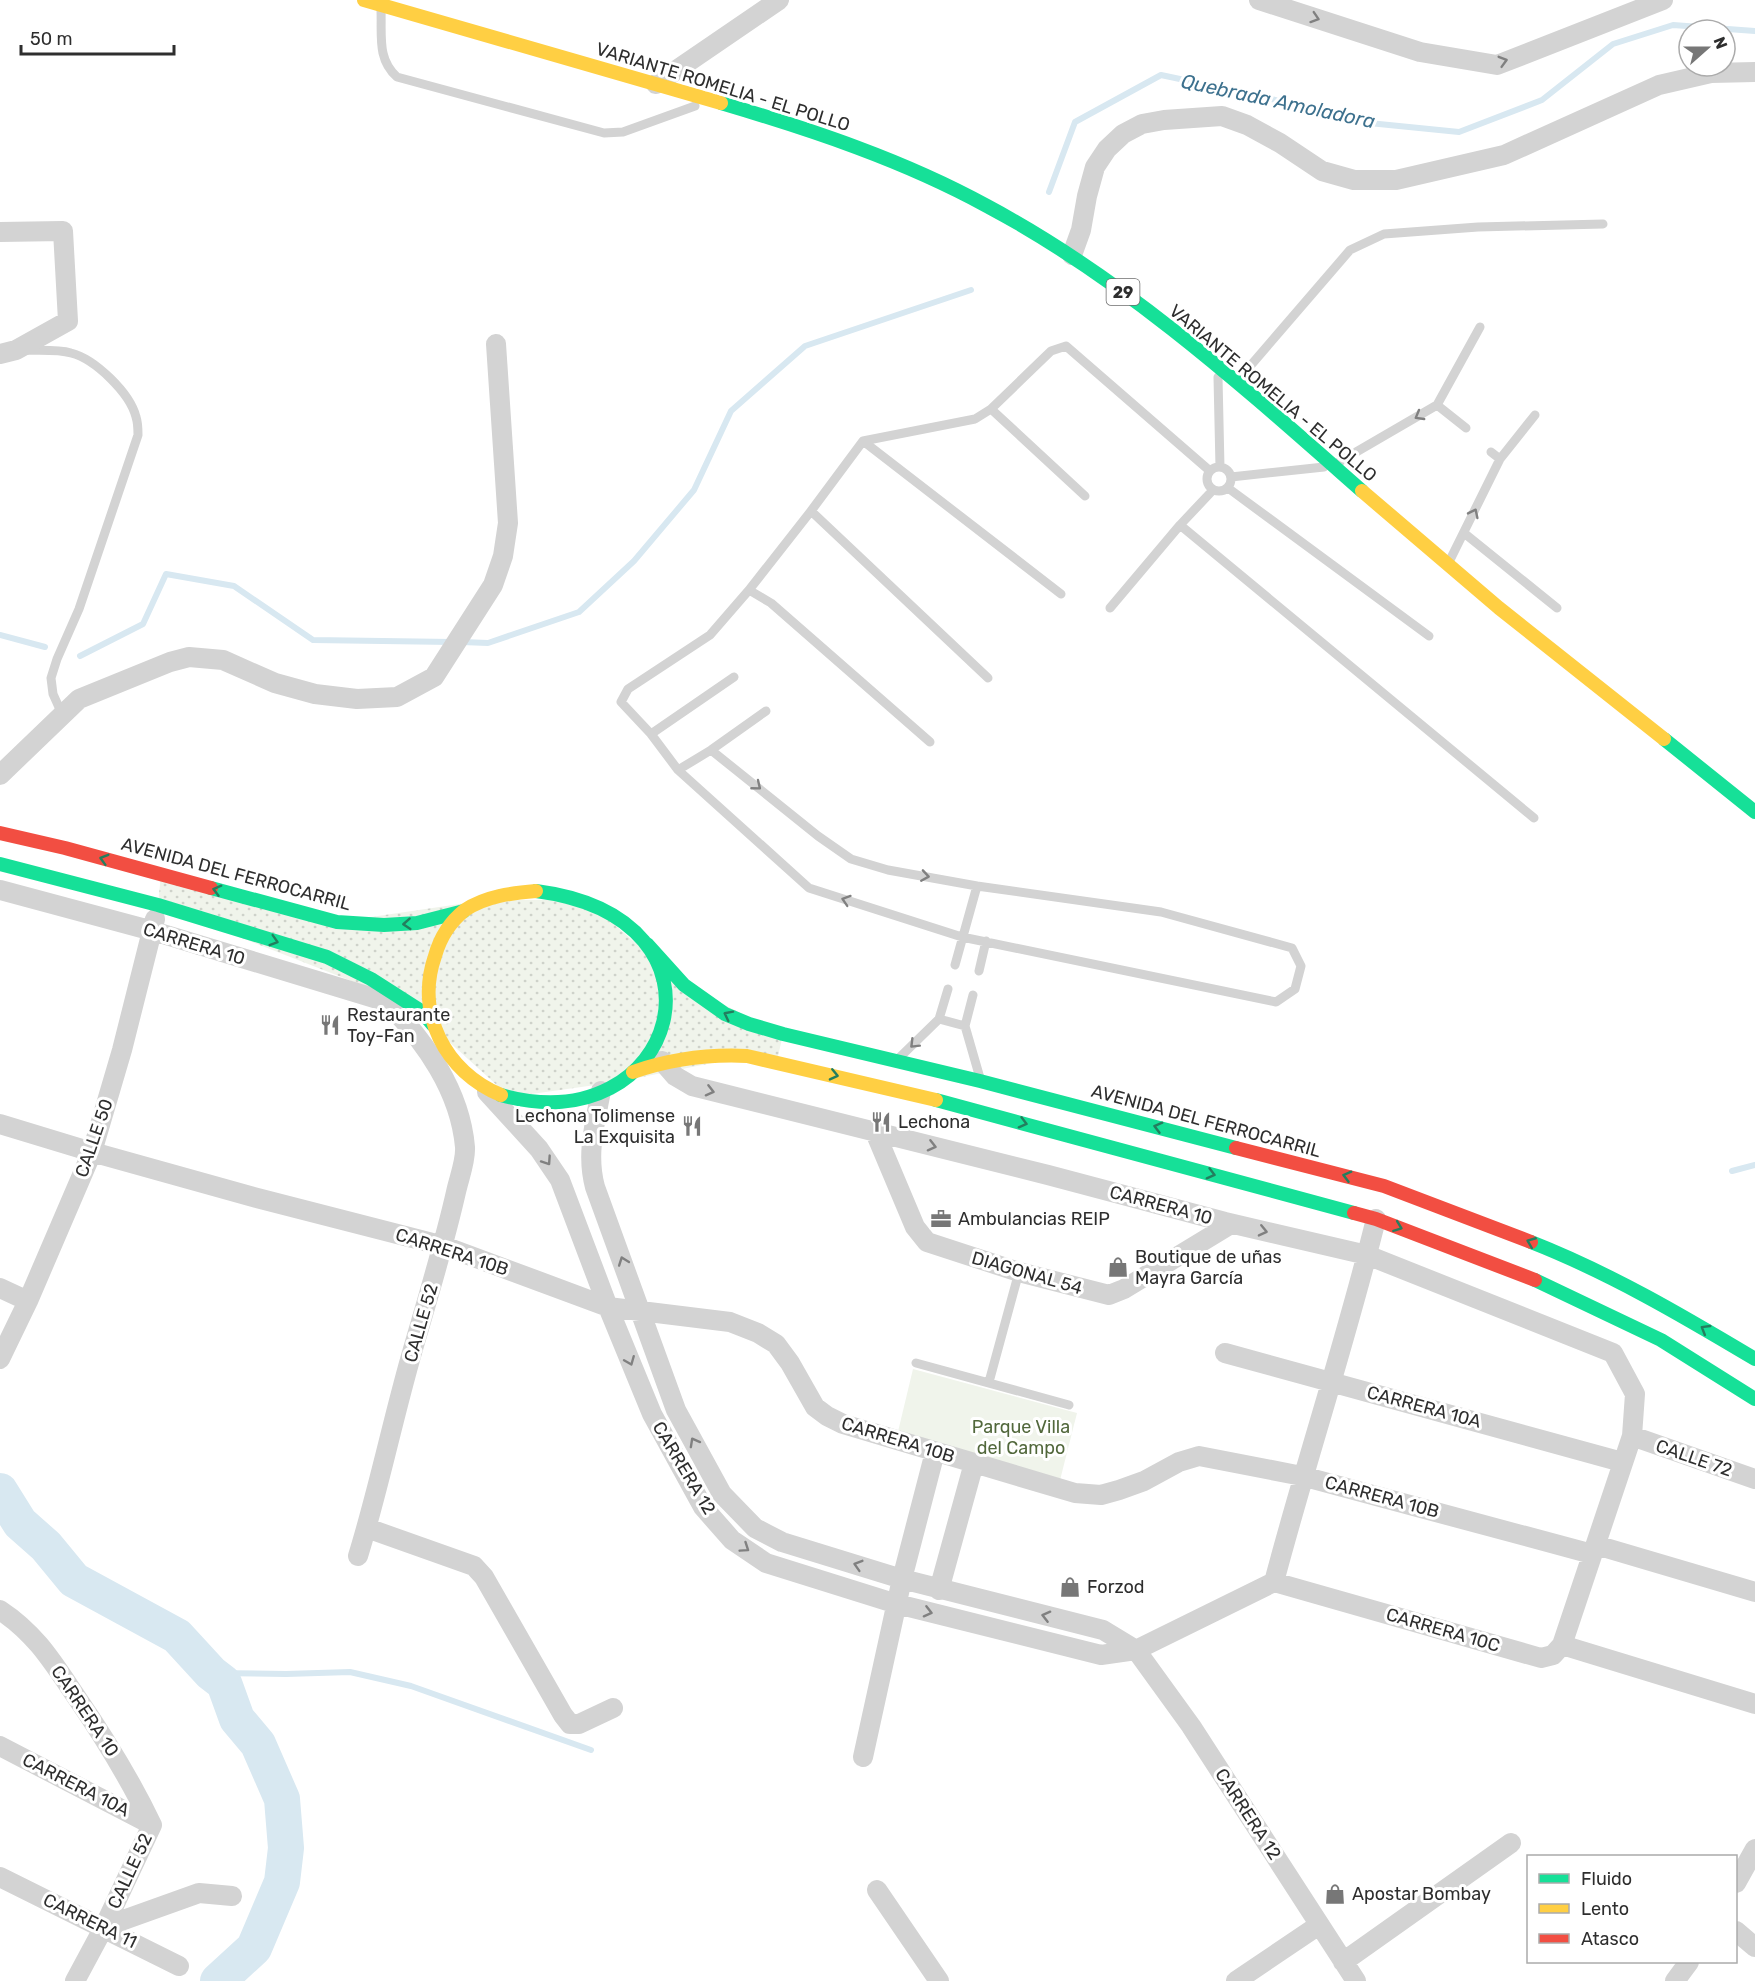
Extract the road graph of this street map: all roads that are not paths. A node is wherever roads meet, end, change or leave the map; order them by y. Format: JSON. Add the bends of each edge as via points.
{"nodes":[{"id":1,"x":364,"y":0,"type":"edge"},
{"id":2,"x":779,"y":0,"type":"edge"},
{"id":3,"x":1259,"y":0,"type":"edge"},
{"id":4,"x":1663,"y":0,"type":"edge"},
{"id":5,"x":381,"y":5,"type":"junction"},
{"id":6,"x":1755,"y":72,"type":"edge"},
{"id":7,"x":656,"y":84,"type":"junction"},
{"id":8,"x":712,"y":100,"type":"junction"},
{"id":9,"x":1603,"y":224,"type":"dead end"},
{"id":10,"x":0,"y":232,"type":"edge"},
{"id":11,"x":1072,"y":255,"type":"junction"},
{"id":12,"x":1480,"y":327,"type":"dead end"},
{"id":13,"x":496,"y":344,"type":"dead end"},
{"id":14,"x":8,"y":352,"type":"edge"},
{"id":15,"x":1218,"y":365,"type":"junction"},
{"id":16,"x":1237,"y":381,"type":"junction"},
{"id":17,"x":1437,"y":405,"type":"junction"},
{"id":18,"x":991,"y":409,"type":"junction"},
{"id":19,"x":1535,"y":415,"type":"dead end"},
{"id":20,"x":1466,"y":428,"type":"dead end"},
{"id":21,"x":863,"y":441,"type":"junction"},
{"id":22,"x":1491,"y":452,"type":"dead end"},
{"id":23,"x":1500,"y":459,"type":"junction"},
{"id":24,"x":1333,"y":466,"type":"junction"},
{"id":25,"x":1220,"y":467,"type":"junction"},
{"id":26,"x":1210,"y":471,"type":"junction"},
{"id":27,"x":1232,"y":477,"type":"junction"},
{"id":28,"x":1228,"y":488,"type":"junction"},
{"id":29,"x":1213,"y":490,"type":"junction"},
{"id":30,"x":1085,"y":496,"type":"dead end"},
{"id":31,"x":811,"y":511,"type":"junction"},
{"id":32,"x":1180,"y":525,"type":"junction"},
{"id":33,"x":1464,"y":533,"type":"junction"},
{"id":34,"x":1448,"y":565,"type":"junction"},
{"id":35,"x":749,"y":590,"type":"junction"},
{"id":36,"x":1061,"y":594,"type":"dead end"},
{"id":37,"x":1110,"y":608,"type":"dead end"},
{"id":38,"x":1557,"y":608,"type":"dead end"},
{"id":39,"x":1429,"y":636,"type":"dead end"},
{"id":40,"x":734,"y":678,"type":"dead end"},
{"id":41,"x":988,"y":678,"type":"dead end"},
{"id":42,"x":766,"y":711,"type":"dead end"},
{"id":43,"x":62,"y":714,"type":"junction"},
{"id":44,"x":651,"y":734,"type":"junction"},
{"id":45,"x":930,"y":742,"type":"dead end"},
{"id":46,"x":711,"y":750,"type":"junction"},
{"id":47,"x":678,"y":770,"type":"junction"},
{"id":48,"x":0,"y":776,"type":"edge"},
{"id":49,"x":1755,"y":812,"type":"edge"},
{"id":50,"x":1534,"y":818,"type":"dead end"},
{"id":51,"x":0,"y":833,"type":"edge"},
{"id":52,"x":0,"y":864,"type":"edge"},
{"id":53,"x":977,"y":886,"type":"junction"},
{"id":54,"x":0,"y":890,"type":"edge"},
{"id":55,"x":158,"y":905,"type":"junction"},
{"id":56,"x":464,"y":911,"type":"junction"},
{"id":57,"x":153,"y":931,"type":"junction"},
{"id":58,"x":962,"y":937,"type":"junction"},
{"id":59,"x":986,"y":941,"type":"junction"},
{"id":60,"x":647,"y":944,"type":"junction"},
{"id":61,"x":955,"y":965,"type":"dead end"},
{"id":62,"x":979,"y":971,"type":"dead end"},
{"id":63,"x":948,"y":989,"type":"dead end"},
{"id":64,"x":973,"y":995,"type":"dead end"},
{"id":65,"x":387,"y":1002,"type":"joint"},
{"id":66,"x":939,"y":1019,"type":"junction"},
{"id":67,"x":434,"y":1025,"type":"junction"},
{"id":68,"x":965,"y":1026,"type":"junction"},
{"id":69,"x":662,"y":1061,"type":"junction"},
{"id":70,"x":897,"y":1061,"type":"junction"},
{"id":71,"x":633,"y":1072,"type":"junction"},
{"id":72,"x":980,"y":1080,"type":"junction"},
{"id":73,"x":481,"y":1085,"type":"junction"},
{"id":74,"x":601,"y":1090,"type":"junction"},
{"id":75,"x":0,"y":1124,"type":"edge"},
{"id":76,"x":875,"y":1132,"type":"junction"},
{"id":77,"x":92,"y":1152,"type":"junction"},
{"id":78,"x":1376,"y":1219,"type":"junction"},
{"id":79,"x":1231,"y":1224,"type":"junction"},
{"id":80,"x":444,"y":1246,"type":"junction"},
{"id":81,"x":1367,"y":1255,"type":"junction"},
{"id":82,"x":1019,"y":1272,"type":"junction"},
{"id":83,"x":0,"y":1288,"type":"edge"},
{"id":84,"x":28,"y":1301,"type":"junction"},
{"id":85,"x":608,"y":1307,"type":"junction"},
{"id":86,"x":641,"y":1311,"type":"junction"},
{"id":87,"x":1225,"y":1353,"type":"dead end"},
{"id":88,"x":0,"y":1359,"type":"edge"},
{"id":89,"x":1755,"y":1359,"type":"edge"},
{"id":90,"x":916,"y":1363,"type":"dead end"},
{"id":91,"x":1332,"y":1381,"type":"junction"},
{"id":92,"x":989,"y":1382,"type":"junction"},
{"id":93,"x":1755,"y":1399,"type":"edge"},
{"id":94,"x":1069,"y":1405,"type":"dead end"},
{"id":95,"x":1632,"y":1436,"type":"junction"},
{"id":96,"x":935,"y":1452,"type":"junction"},
{"id":97,"x":1622,"y":1462,"type":"junction"},
{"id":98,"x":974,"y":1463,"type":"junction"},
{"id":99,"x":1302,"y":1476,"type":"junction"},
{"id":100,"x":1755,"y":1479,"type":"edge"},
{"id":101,"x":722,"y":1494,"type":"junction"},
{"id":102,"x":703,"y":1508,"type":"junction"},
{"id":103,"x":367,"y":1528,"type":"junction"},
{"id":104,"x":1594,"y":1549,"type":"junction"},
{"id":105,"x":358,"y":1556,"type":"dead end"},
{"id":106,"x":902,"y":1579,"type":"junction"},
{"id":107,"x":1274,"y":1582,"type":"junction"},
{"id":108,"x":939,"y":1590,"type":"junction"},
{"id":109,"x":1755,"y":1592,"type":"edge"},
{"id":110,"x":897,"y":1604,"type":"junction"},
{"id":111,"x":0,"y":1610,"type":"edge"},
{"id":112,"x":1562,"y":1646,"type":"junction"},
{"id":113,"x":1136,"y":1650,"type":"junction"},
{"id":114,"x":1755,"y":1704,"type":"edge"},
{"id":115,"x":613,"y":1708,"type":"dead end"},
{"id":116,"x":0,"y":1746,"type":"edge"},
{"id":117,"x":863,"y":1757,"type":"dead end"},
{"id":118,"x":152,"y":1825,"type":"junction"},
{"id":119,"x":1511,"y":1843,"type":"dead end"},
{"id":120,"x":1755,"y":1849,"type":"edge"},
{"id":121,"x":0,"y":1877,"type":"edge"},
{"id":122,"x":1737,"y":1881,"type":"edge"},
{"id":123,"x":877,"y":1890,"type":"dead end"},
{"id":124,"x":232,"y":1896,"type":"dead end"},
{"id":125,"x":1319,"y":1925,"type":"junction"},
{"id":126,"x":104,"y":1927,"type":"junction"},
{"id":127,"x":1737,"y":1932,"type":"edge"},
{"id":128,"x":1755,"y":1947,"type":"edge"},
{"id":129,"x":1343,"y":1962,"type":"junction"},
{"id":130,"x":1688,"y":1963,"type":"edge"},
{"id":131,"x":179,"y":1966,"type":"dead end"},
{"id":132,"x":75,"y":1981,"type":"edge"},
{"id":133,"x":939,"y":1981,"type":"edge"},
{"id":134,"x":1236,"y":1981,"type":"edge"},
{"id":135,"x":1356,"y":1981,"type":"edge"},
{"id":136,"x":1675,"y":1981,"type":"edge"}],
"edges":[{"from":1,"to":5,"type":"main road","name":"VARIANTE ROMELIA - EL POLLO","number":"29"},
{"from":2,"to":7,"type":"street"},
{"from":3,"to":4,"type":"street","one_way":true,"via":[[1420,52],[1497,65]]},
{"from":5,"to":7,"type":"main road","name":"VARIANTE ROMELIA - EL POLLO","number":"29"},
{"from":5,"to":8,"type":"lane","via":[[383,58],[397,77],[604,133],[633,129]]},
{"from":6,"to":11,"type":"street","via":[[1712,73],[1659,85],[1504,155],[1396,180],[1354,180],[1322,171],[1264,134],[1222,116],[1142,124],[1123,134],[1095,167]]},
{"from":7,"to":8,"type":"main road","name":"VARIANTE ROMELIA - EL POLLO","number":"29"},
{"from":8,"to":11,"type":"main road","name":"VARIANTE ROMELIA - EL POLLO","number":"29","via":[[844,141],[911,169],[989,206]]},
{"from":9,"to":16,"type":"lane","via":[[1384,234],[1350,250]]},
{"from":10,"to":14,"type":"street","via":[[63,231],[68,321]]},
{"from":11,"to":15,"type":"main road","name":"VARIANTE ROMELIA - EL POLLO","number":"29"},
{"from":12,"to":17,"type":"lane"},
{"from":13,"to":43,"type":"street","via":[[508,523],[503,556],[493,585],[434,677],[397,697],[357,699],[315,694],[275,683],[223,660],[189,657],[79,699]]},
{"from":14,"to":43,"type":"lane","via":[[71,353],[111,378],[136,415],[138,435],[79,609],[51,678]]},
{"from":15,"to":16,"type":"main road","name":"VARIANTE ROMELIA - EL POLLO","number":"29"},
{"from":15,"to":25,"type":"lane"},
{"from":16,"to":24,"type":"main road","name":"VARIANTE ROMELIA - EL POLLO","number":"29"},
{"from":17,"to":20,"type":"lane"},
{"from":17,"to":24,"type":"lane","one_way":true},
{"from":18,"to":21,"type":"lane","via":[[975,419]]},
{"from":18,"to":26,"type":"lane","via":[[1051,351],[1066,346]]},
{"from":18,"to":30,"type":"lane"},
{"from":19,"to":23,"type":"lane"},
{"from":21,"to":31,"type":"lane"},
{"from":21,"to":36,"type":"lane"},
{"from":22,"to":23,"type":"lane"},
{"from":33,"to":23,"type":"lane","one_way":true},
{"from":24,"to":27,"type":"lane"},
{"from":24,"to":34,"type":"main road","name":"VARIANTE ROMELIA - EL POLLO","number":"29"},
{"from":25,"to":26,"type":"lane"},
{"from":25,"to":27,"type":"lane"},
{"from":26,"to":29,"type":"lane","via":[[1207,481]]},
{"from":27,"to":28,"type":"lane"},
{"from":28,"to":29,"type":"lane"},
{"from":28,"to":39,"type":"lane"},
{"from":29,"to":32,"type":"lane"},
{"from":31,"to":35,"type":"lane"},
{"from":31,"to":41,"type":"lane"},
{"from":32,"to":37,"type":"lane"},
{"from":32,"to":50,"type":"lane"},
{"from":33,"to":34,"type":"lane"},
{"from":33,"to":38,"type":"lane"},
{"from":34,"to":49,"type":"main road","name":"VARIANTE ROMELIA - EL POLLO","number":"29"},
{"from":35,"to":44,"type":"lane","via":[[710,635],[628,689],[621,702]]},
{"from":35,"to":45,"type":"lane","via":[[771,603]]},
{"from":40,"to":44,"type":"lane"},
{"from":42,"to":46,"type":"lane"},
{"from":43,"to":48,"type":"street"},
{"from":44,"to":47,"type":"lane"},
{"from":46,"to":47,"type":"lane"},
{"from":46,"to":53,"type":"lane","one_way":true,"via":[[851,859],[888,870]]},
{"from":58,"to":47,"type":"lane","one_way":true,"via":[[809,888]]},
{"from":56,"to":51,"type":"main road","name":"AVENIDA DEL FERROCARRIL","one_way":true,"via":[[417,923],[337,922]]},
{"from":52,"to":55,"type":"main road"},
{"from":53,"to":58,"type":"lane"},
{"from":53,"to":59,"type":"lane","via":[[1161,912],[1292,948],[1301,966],[1295,989],[1276,1002]]},
{"from":54,"to":57,"type":"street","name":"CARRERA 10"},
{"from":55,"to":57,"type":"street","name":"CALLE 50"},
{"from":55,"to":67,"type":"main road","one_way":true,"via":[[327,957],[371,979],[421,1011]]},
{"from":56,"to":60,"type":"main road","name":"AVENIDA DEL FERROCARRIL","via":[[511,894],[562,894],[609,911]]},
{"from":56,"to":67,"type":"main road","via":[[444,936],[432,965],[429,995]]},
{"from":57,"to":65,"type":"street","name":"CARRERA 10"},
{"from":57,"to":77,"type":"street","name":"CALLE 50"},
{"from":58,"to":59,"type":"lane"},
{"from":58,"to":61,"type":"lane"},
{"from":59,"to":62,"type":"lane"},
{"from":70,"to":60,"type":"main road","name":"AVENIDA DEL FERROCARRIL","one_way":true,"via":[[783,1034],[725,1014],[684,985]]},
{"from":60,"to":71,"type":"main road","via":[[663,974],[666,1008],[652,1052]]},
{"from":63,"to":66,"type":"lane"},
{"from":64,"to":68,"type":"lane"},
{"from":65,"to":80,"type":"street","name":"CALLE 52","via":[[431,1054],[458,1116],[465,1149]]},
{"from":66,"to":68,"type":"lane"},
{"from":66,"to":70,"type":"lane","one_way":true},
{"from":67,"to":73,"type":"main road","via":[[453,1058]]},
{"from":68,"to":72,"type":"lane"},
{"from":69,"to":71,"type":"main road"},
{"from":69,"to":76,"type":"street","name":"CARRERA 10","one_way":true,"via":[[675,1076],[692,1086]]},
{"from":69,"to":78,"type":"main road","one_way":true,"via":[[723,1054],[777,1062],[945,1102]]},
{"from":70,"to":72,"type":"main road","name":"AVENIDA DEL FERROCARRIL"},
{"from":71,"to":74,"type":"main road"},
{"from":89,"to":72,"type":"main road","name":"AVENIDA DEL FERROCARRIL","one_way":true,"via":[[1608,1277],[1538,1245],[1384,1186]]},
{"from":73,"to":74,"type":"main road","via":[[510,1096],[541,1101],[572,1100]]},
{"from":73,"to":85,"type":"street","name":"CARRERA 12","one_way":true,"via":[[539,1149],[560,1180]]},
{"from":86,"to":74,"type":"street","name":"CARRERA 12","one_way":true,"via":[[591,1171]]},
{"from":75,"to":77,"type":"street","name":"CARRERA 10B"},
{"from":76,"to":79,"type":"street","name":"CARRERA 10","one_way":true},
{"from":76,"to":82,"type":"street","name":"DIAGONAL 54","via":[[915,1227],[927,1242]]},
{"from":77,"to":80,"type":"street","name":"CARRERA 10B"},
{"from":77,"to":84,"type":"street","name":"CALLE 50"},
{"from":78,"to":81,"type":"street"},
{"from":78,"to":93,"type":"main road","one_way":true,"via":[[1528,1276],[1660,1340]]},
{"from":79,"to":81,"type":"street","name":"CARRERA 10","one_way":true},
{"from":79,"to":82,"type":"street","name":"DIAGONAL 54","via":[[1109,1295]]},
{"from":80,"to":85,"type":"street","name":"CARRERA 10B"},
{"from":80,"to":103,"type":"street","name":"CALLE 52"},
{"from":81,"to":91,"type":"street"},
{"from":81,"to":95,"type":"street","name":"CARRERA 10","via":[[1613,1353],[1635,1395]]},
{"from":82,"to":92,"type":"lane"},
{"from":83,"to":84,"type":"street"},
{"from":84,"to":88,"type":"street","name":"CALLE 50"},
{"from":85,"to":86,"type":"street","name":"CARRERA 10B"},
{"from":85,"to":102,"type":"street","name":"CARRERA 12","one_way":true,"via":[[652,1414]]},
{"from":86,"to":96,"type":"street","name":"CARRERA 10B","via":[[730,1323],[758,1333],[776,1344],[815,1407],[827,1416]]},
{"from":101,"to":86,"type":"street","name":"CARRERA 12","one_way":true,"via":[[676,1410]]},
{"from":87,"to":91,"type":"street","name":"CARRERA 10A"},
{"from":90,"to":92,"type":"lane"},
{"from":91,"to":97,"type":"street","name":"CARRERA 10A"},
{"from":91,"to":99,"type":"street"},
{"from":92,"to":94,"type":"lane"},
{"from":95,"to":97,"type":"street"},
{"from":95,"to":100,"type":"street","name":"CALLE 72"},
{"from":96,"to":98,"type":"street","name":"CARRERA 10B"},
{"from":96,"to":106,"type":"street"},
{"from":97,"to":104,"type":"street"},
{"from":98,"to":99,"type":"street","name":"CARRERA 10B","via":[[1075,1493],[1101,1495],[1199,1456]]},
{"from":98,"to":108,"type":"street"},
{"from":99,"to":104,"type":"street","name":"CARRERA 10B"},
{"from":99,"to":107,"type":"street"},
{"from":101,"to":102,"type":"street"},
{"from":106,"to":101,"type":"street","name":"CARRERA 12","one_way":true,"via":[[782,1542],[755,1528]]},
{"from":102,"to":110,"type":"street","name":"CARRERA 12","one_way":true,"via":[[732,1540],[766,1563]]},
{"from":103,"to":105,"type":"street","name":"CALLE 52"},
{"from":103,"to":115,"type":"street","via":[[474,1566],[570,1724],[579,1724]]},
{"from":104,"to":109,"type":"street","name":"CARRERA 10B"},
{"from":104,"to":112,"type":"street"},
{"from":106,"to":108,"type":"street","name":"CARRERA 12"},
{"from":106,"to":110,"type":"street"},
{"from":107,"to":112,"type":"street","name":"CARRERA 10C","via":[[1541,1658],[1553,1655]]},
{"from":107,"to":113,"type":"street"},
{"from":113,"to":108,"type":"street","name":"CARRERA 12","one_way":true,"via":[[1103,1630]]},
{"from":110,"to":113,"type":"street","name":"CARRERA 12","one_way":true,"via":[[1101,1655]]},
{"from":110,"to":117,"type":"street"},
{"from":111,"to":118,"type":"street","name":"CARRERA 10","via":[[36,1640],[58,1669],[129,1779]]},
{"from":112,"to":114,"type":"street"},
{"from":113,"to":125,"type":"street","name":"CARRERA 12","via":[[1191,1726]]},
{"from":116,"to":118,"type":"street","name":"CARRERA 10A"},
{"from":118,"to":126,"type":"street","name":"CALLE 52"},
{"from":119,"to":129,"type":"street"},
{"from":120,"to":122,"type":"street"},
{"from":121,"to":126,"type":"street","name":"CARRERA 11"},
{"from":123,"to":133,"type":"street"},
{"from":124,"to":126,"type":"street","via":[[199,1893]]},
{"from":125,"to":129,"type":"street","name":"CARRERA 12"},
{"from":125,"to":134,"type":"street"},
{"from":126,"to":131,"type":"street","name":"CARRERA 11"},
{"from":126,"to":132,"type":"street","name":"CALLE 52"},
{"from":127,"to":128,"type":"street"},
{"from":129,"to":135,"type":"street","name":"CARRERA 12"},
{"from":130,"to":136,"type":"street"}]}
